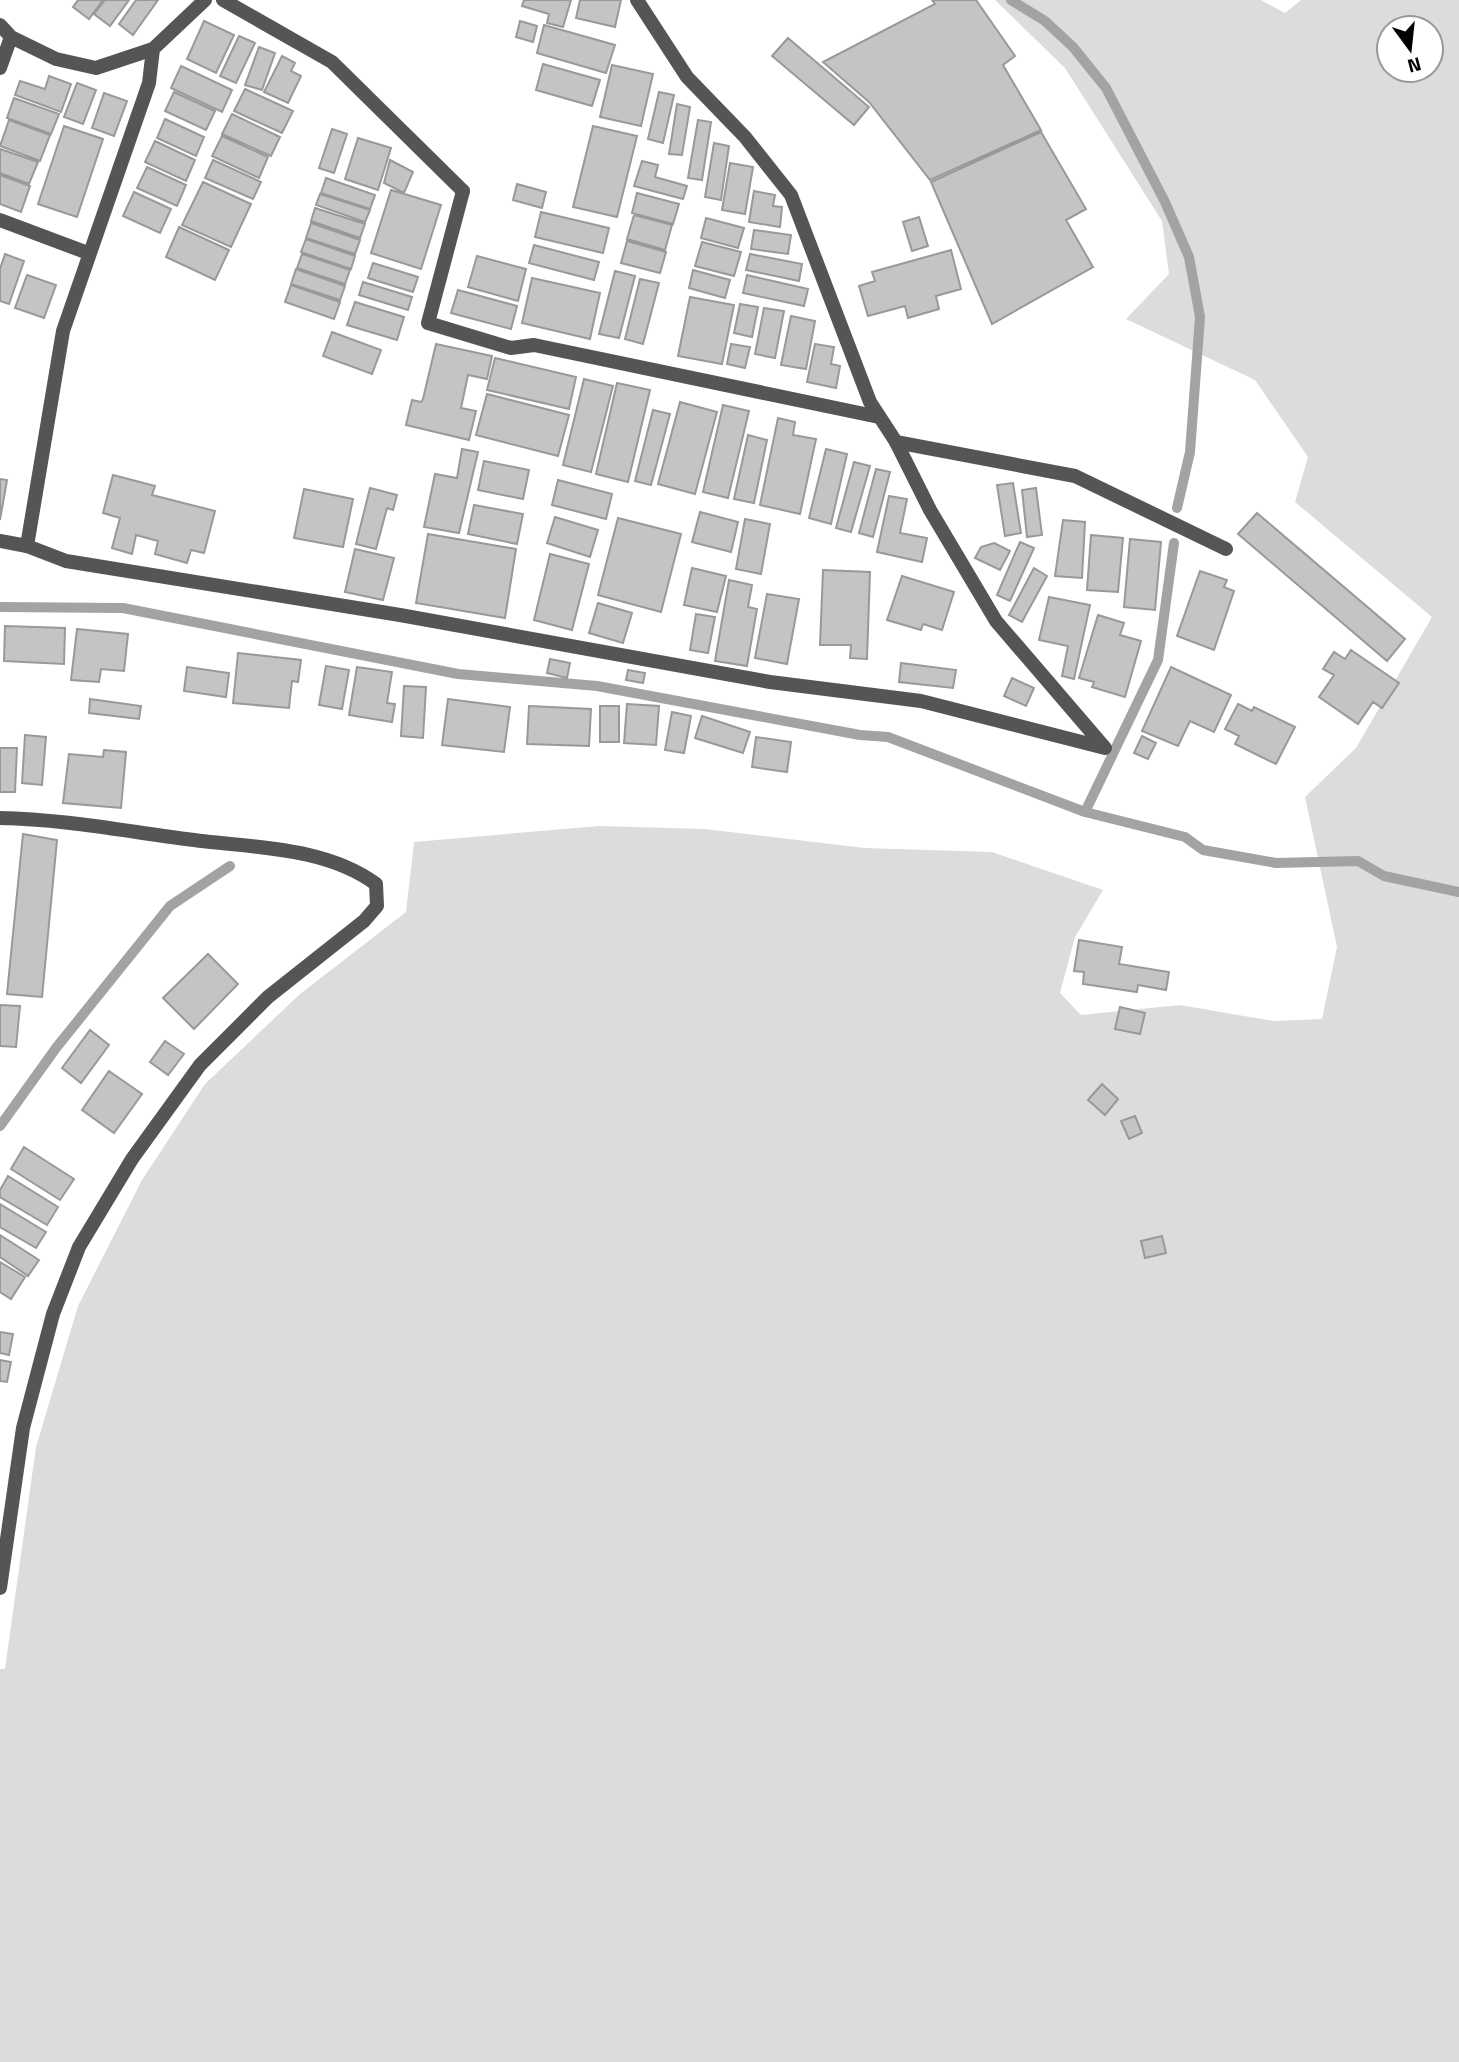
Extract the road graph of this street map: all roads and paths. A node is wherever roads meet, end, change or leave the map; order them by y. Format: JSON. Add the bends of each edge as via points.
{"nodes":[{"id":1,"x":205,"y":0,"type":"edge"},
{"id":2,"x":223,"y":0,"type":"edge"},
{"id":3,"x":637,"y":0,"type":"edge"},
{"id":4,"x":0,"y":25,"type":"edge"},
{"id":5,"x":11,"y":37,"type":"junction"},
{"id":6,"x":153,"y":49,"type":"junction"},
{"id":7,"x":0,"y":68,"type":"edge"},
{"id":8,"x":0,"y":220,"type":"edge"},
{"id":9,"x":88,"y":253,"type":"junction"},
{"id":10,"x":879,"y":417,"type":"junction"},
{"id":11,"x":896,"y":442,"type":"junction"},
{"id":12,"x":0,"y":541,"type":"edge"},
{"id":13,"x":27,"y":546,"type":"junction"},
{"id":14,"x":1226,"y":549,"type":"dead end"},
{"id":15,"x":0,"y":817,"type":"edge"},
{"id":16,"x":0,"y":1588,"type":"edge"}],
"edges":[{"from":1,"to":6,"type":"street"},
{"from":2,"to":10,"type":"street","via":[[332,62],[464,191],[428,323],[511,348],[534,345]]},
{"from":3,"to":10,"type":"street","via":[[687,77],[745,136],[791,195],[846,344]]},
{"from":4,"to":5,"type":"street"},
{"from":5,"to":6,"type":"street","via":[[57,59],[96,68]]},
{"from":5,"to":7,"type":"street"},
{"from":6,"to":9,"type":"street","via":[[149,83]]},
{"from":8,"to":9,"type":"street"},
{"from":9,"to":13,"type":"street","via":[[63,331]]},
{"from":10,"to":11,"type":"street"},
{"from":11,"to":13,"type":"street","via":[[996,621],[1105,748],[920,701],[770,682],[401,615],[66,561]]},
{"from":11,"to":14,"type":"street","via":[[1074,476]]},
{"from":12,"to":13,"type":"street"},
{"from":15,"to":16,"type":"street","via":[[273,847],[356,869],[376,884],[377,906],[268,997],[200,1065],[132,1159],[79,1247],[53,1314],[23,1428]]}]}
